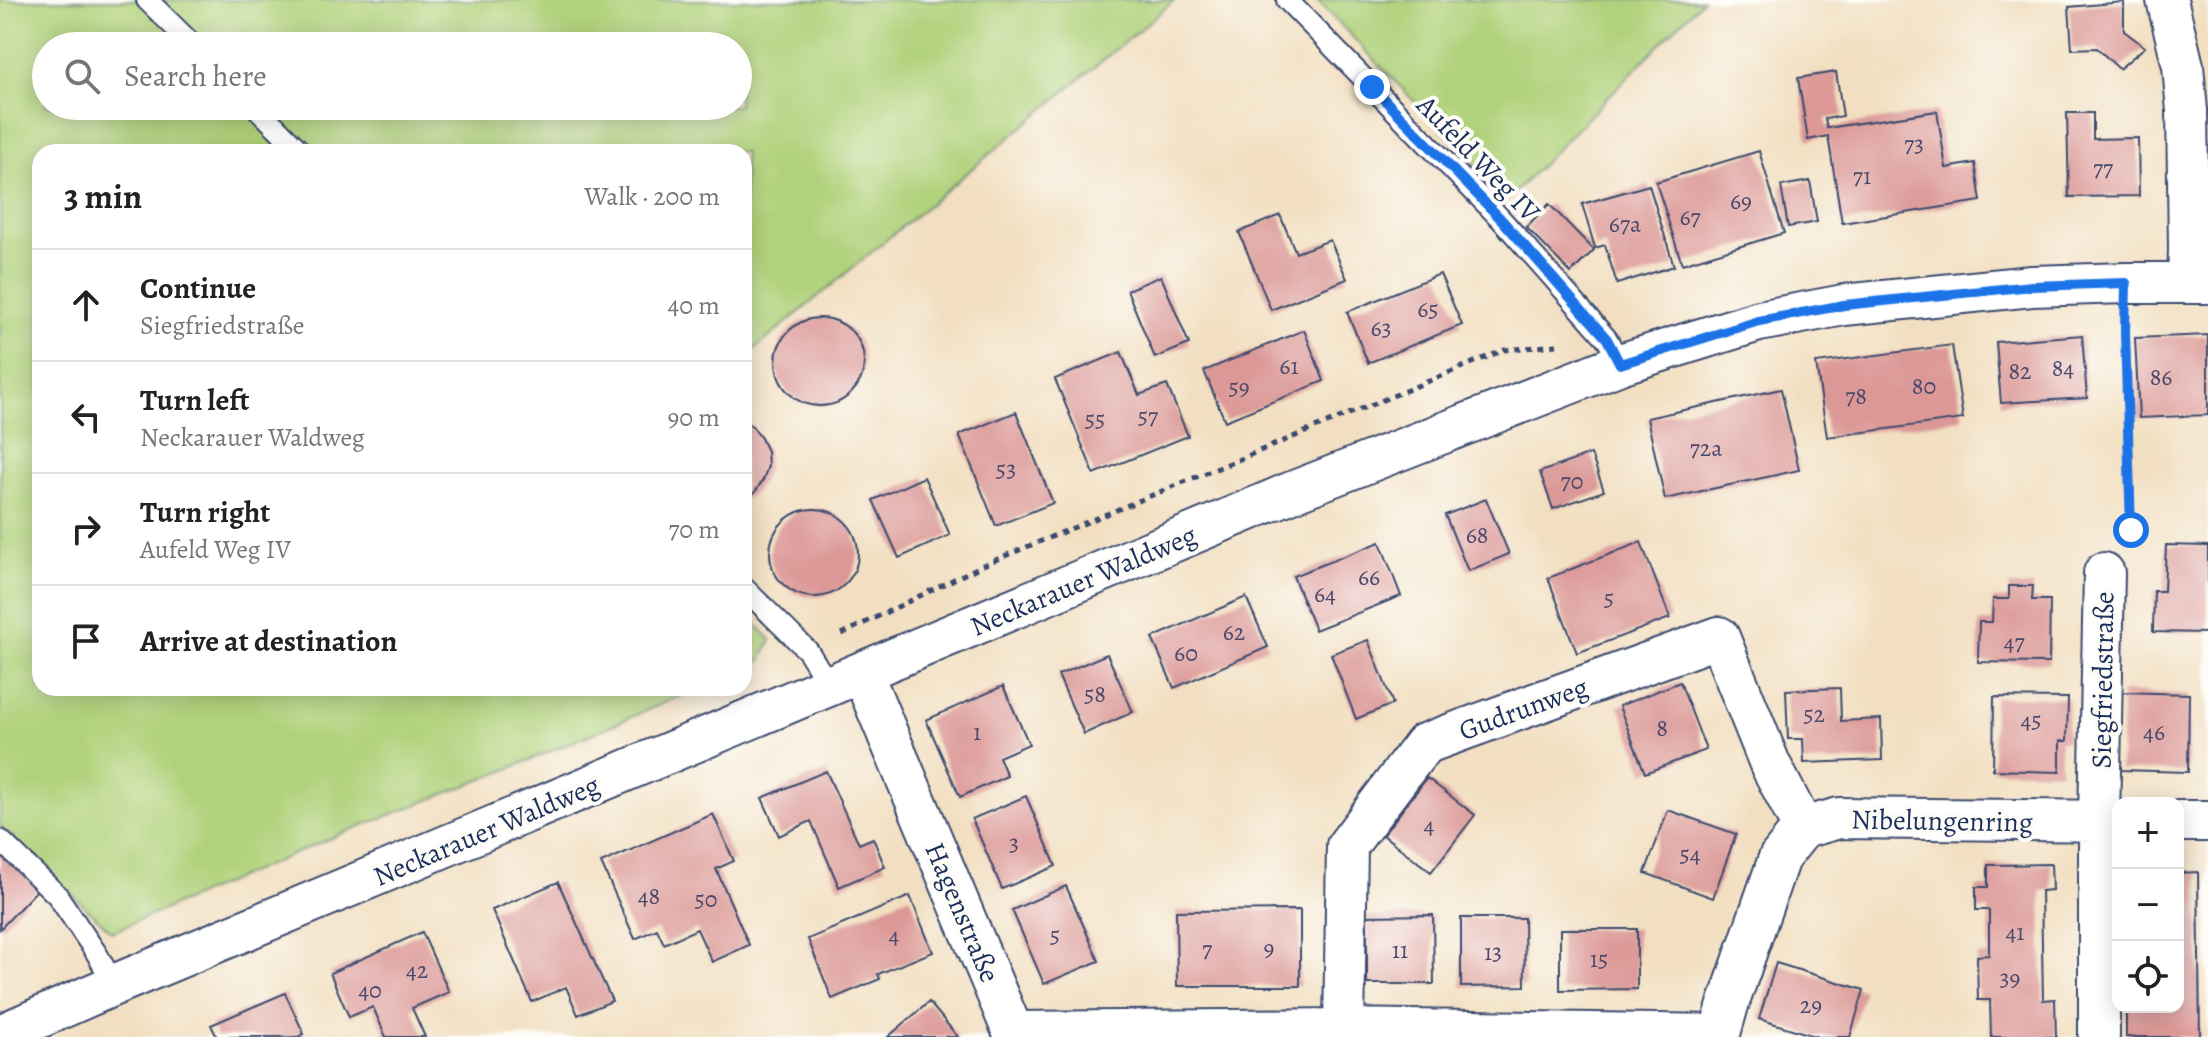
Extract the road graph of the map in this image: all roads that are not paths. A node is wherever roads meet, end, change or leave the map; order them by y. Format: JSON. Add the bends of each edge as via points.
{"nodes":[{"id":1,"x":147,"y":0,"type":"edge"},
{"id":2,"x":1287,"y":0,"type":"edge"},
{"id":3,"x":2167,"y":0,"type":"edge"},
{"id":4,"x":180,"y":32,"type":"edge"},
{"id":5,"x":269,"y":120,"type":"edge"},
{"id":6,"x":293,"y":144,"type":"edge"},
{"id":7,"x":2198,"y":283,"type":"edge"},
{"id":8,"x":1620,"y":364,"type":"junction"},
{"id":9,"x":2104,"y":573,"type":"road end"},
{"id":10,"x":752,"y":596,"type":"edge"},
{"id":11,"x":846,"y":680,"type":"junction"},
{"id":12,"x":2108,"y":821,"type":"edge"},
{"id":13,"x":2184,"y":821,"type":"edge"},
{"id":14,"x":2208,"y":821,"type":"edge"},
{"id":15,"x":1803,"y":828,"type":"junction"},
{"id":16,"x":0,"y":840,"type":"edge"},
{"id":17,"x":114,"y":985,"type":"junction"},
{"id":18,"x":1344,"y":1029,"type":"junction"},
{"id":19,"x":0,"y":1035,"type":"edge"},
{"id":20,"x":1011,"y":1035,"type":"edge"},
{"id":21,"x":1719,"y":1036,"type":"edge"},
{"id":22,"x":2099,"y":1037,"type":"edge"}],
"edges":[{"from":1,"to":4,"type":"lane"},
{"from":2,"to":8,"type":"lane","name":"Aufeld Weg IV","via":[[1500,218],[1607,339]]},
{"from":3,"to":7,"type":"street","via":[[2183,66],[2189,249]]},
{"from":5,"to":6,"type":"lane"},
{"from":7,"to":8,"type":"street","name":"Neckarauer Waldweg","via":[[2032,286],[1844,305],[1759,321]]},
{"from":8,"to":11,"type":"street","name":"Neckarauer Waldweg","via":[[1292,492]]},
{"from":9,"to":12,"type":"street","name":"Siegfriedstraße"},
{"from":10,"to":11,"type":"lane"},
{"from":11,"to":17,"type":"street","name":"Neckarauer Waldweg"},
{"from":11,"to":20,"type":"street","name":"Hagenstraße"},
{"from":12,"to":15,"type":"street","name":"Nibelungenring","via":[[1839,818]]},
{"from":12,"to":22,"type":"street","name":"Siegfriedstraße"},
{"from":13,"to":14,"type":"street"},
{"from":15,"to":18,"type":"street","name":"Gudrunweg","via":[[1770,764],[1719,637],[1424,744],[1347,846]]},
{"from":15,"to":21,"type":"street","via":[[1779,858]]},
{"from":16,"to":17,"type":"lane","via":[[57,895]]},
{"from":17,"to":19,"type":"street","name":"Neckarauer Waldweg"},
{"from":18,"to":20,"type":"street","name":"Hagenstraße"},
{"from":18,"to":21,"type":"street","name":"Hagenstraße"}]}
